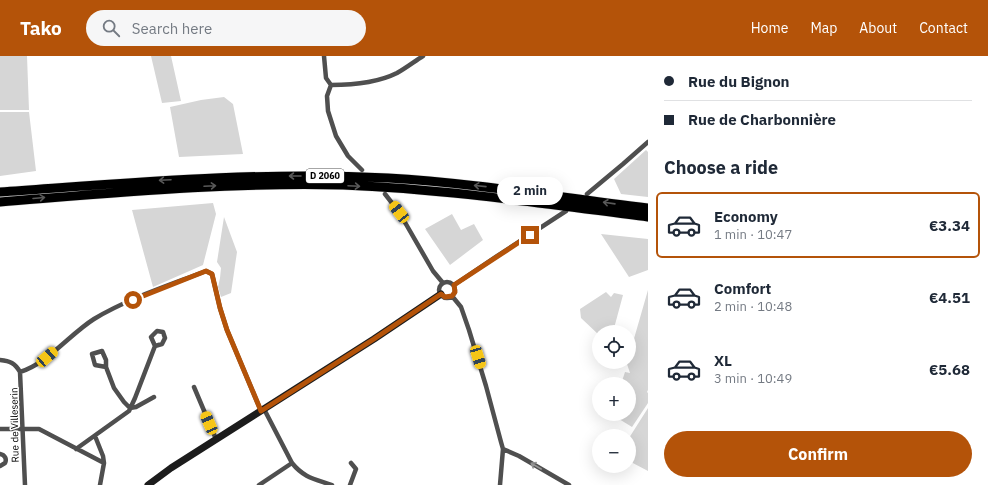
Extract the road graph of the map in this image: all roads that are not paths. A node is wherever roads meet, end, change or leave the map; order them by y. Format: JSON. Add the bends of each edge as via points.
{"nodes":[{"id":1,"x":324,"y":56,"type":"edge"},
{"id":2,"x":423,"y":56,"type":"edge"},
{"id":3,"x":331,"y":85,"type":"junction"},
{"id":4,"x":648,"y":142,"type":"edge"},
{"id":5,"x":362,"y":170,"type":"dead end"},
{"id":6,"x":0,"y":192,"type":"edge"},
{"id":7,"x":385,"y":194,"type":"dead end"},
{"id":8,"x":587,"y":194,"type":"dead end"},
{"id":9,"x":0,"y":202,"type":"edge"},
{"id":10,"x":648,"y":208,"type":"edge"},
{"id":11,"x":566,"y":212,"type":"dead end"},
{"id":12,"x":648,"y":217,"type":"edge"},
{"id":13,"x":443,"y":282,"type":"junction"},
{"id":14,"x":454,"y":285,"type":"junction"},
{"id":15,"x":441,"y":294,"type":"junction"},
{"id":16,"x":452,"y":296,"type":"junction"},
{"id":17,"x":155,"y":346,"type":"dead end"},
{"id":18,"x":0,"y":360,"type":"edge"},
{"id":19,"x":106,"y":367,"type":"dead end"},
{"id":20,"x":20,"y":372,"type":"junction"},
{"id":21,"x":194,"y":387,"type":"dead end"},
{"id":22,"x":154,"y":398,"type":"dead end"},
{"id":23,"x":130,"y":408,"type":"junction"},
{"id":24,"x":262,"y":410,"type":"junction"},
{"id":25,"x":0,"y":429,"type":"edge"},
{"id":26,"x":23,"y":429,"type":"junction"},
{"id":27,"x":95,"y":436,"type":"junction"},
{"id":28,"x":216,"y":439,"type":"junction"},
{"id":29,"x":76,"y":449,"type":"junction"},
{"id":30,"x":503,"y":449,"type":"junction"},
{"id":31,"x":0,"y":454,"type":"edge"},
{"id":32,"x":104,"y":463,"type":"junction"},
{"id":33,"x":351,"y":463,"type":"dead end"},
{"id":34,"x":292,"y":464,"type":"junction"},
{"id":35,"x":0,"y":466,"type":"edge"},
{"id":36,"x":24,"y":485,"type":"edge"},
{"id":37,"x":100,"y":485,"type":"edge"},
{"id":38,"x":148,"y":485,"type":"edge"},
{"id":39,"x":259,"y":485,"type":"edge"},
{"id":40,"x":332,"y":485,"type":"edge"},
{"id":41,"x":350,"y":485,"type":"edge"},
{"id":42,"x":500,"y":485,"type":"edge"},
{"id":43,"x":569,"y":485,"type":"edge"}],
"edges":[{"from":1,"to":3,"type":"street","via":[[326,78]]},
{"from":2,"to":3,"type":"street","via":[[397,73],[379,80]]},
{"from":3,"to":5,"type":"street","via":[[327,96],[328,111],[336,136],[348,156]]},
{"from":4,"to":8,"type":"street"},
{"from":10,"to":6,"type":"highway","number":"D 2060","one_way":true,"via":[[444,182],[340,176],[217,177]]},
{"from":7,"to":13,"type":"street","via":[[399,212],[433,271]]},
{"from":9,"to":12,"type":"highway","number":"D 2060","one_way":true,"via":[[216,186],[343,185],[461,193]]},
{"from":11,"to":14,"type":"street"},
{"from":13,"to":14,"type":"street","via":[[451,282]]},
{"from":13,"to":15,"type":"street","via":[[440,286]]},
{"from":14,"to":16,"type":"street","via":[[455,292]]},
{"from":15,"to":16,"type":"street","via":[[445,297]]},
{"from":15,"to":24,"type":"street"},
{"from":16,"to":30,"type":"street","via":[[461,307],[469,330]]},
{"from":17,"to":23,"type":"street"},
{"from":18,"to":20,"type":"street","name":"Rue de Villeserin","via":[[10,361]]},
{"from":19,"to":23,"type":"street","via":[[114,388]]},
{"from":20,"to":24,"type":"street","via":[[29,370],[93,320],[111,310],[206,271],[212,274],[227,330]]},
{"from":20,"to":26,"type":"street","name":"Rue de Villeserin"},
{"from":21,"to":28,"type":"street"},
{"from":22,"to":23,"type":"street"},
{"from":23,"to":27,"type":"street"},
{"from":24,"to":28,"type":"street"},
{"from":24,"to":34,"type":"street"},
{"from":25,"to":26,"type":"street"},
{"from":26,"to":29,"type":"street","via":[[39,430]]},
{"from":26,"to":36,"type":"street","name":"Rue de Villeserin"},
{"from":27,"to":29,"type":"street"},
{"from":27,"to":32,"type":"street"},
{"from":28,"to":38,"type":"street"},
{"from":29,"to":32,"type":"street"},
{"from":30,"to":42,"type":"street"},
{"from":43,"to":30,"type":"street","one_way":true},
{"from":31,"to":35,"type":"street","via":[[6,459]]},
{"from":32,"to":37,"type":"street"},
{"from":33,"to":41,"type":"street","via":[[356,469]]},
{"from":34,"to":39,"type":"street"},
{"from":34,"to":40,"type":"street","via":[[302,474]]}]}
